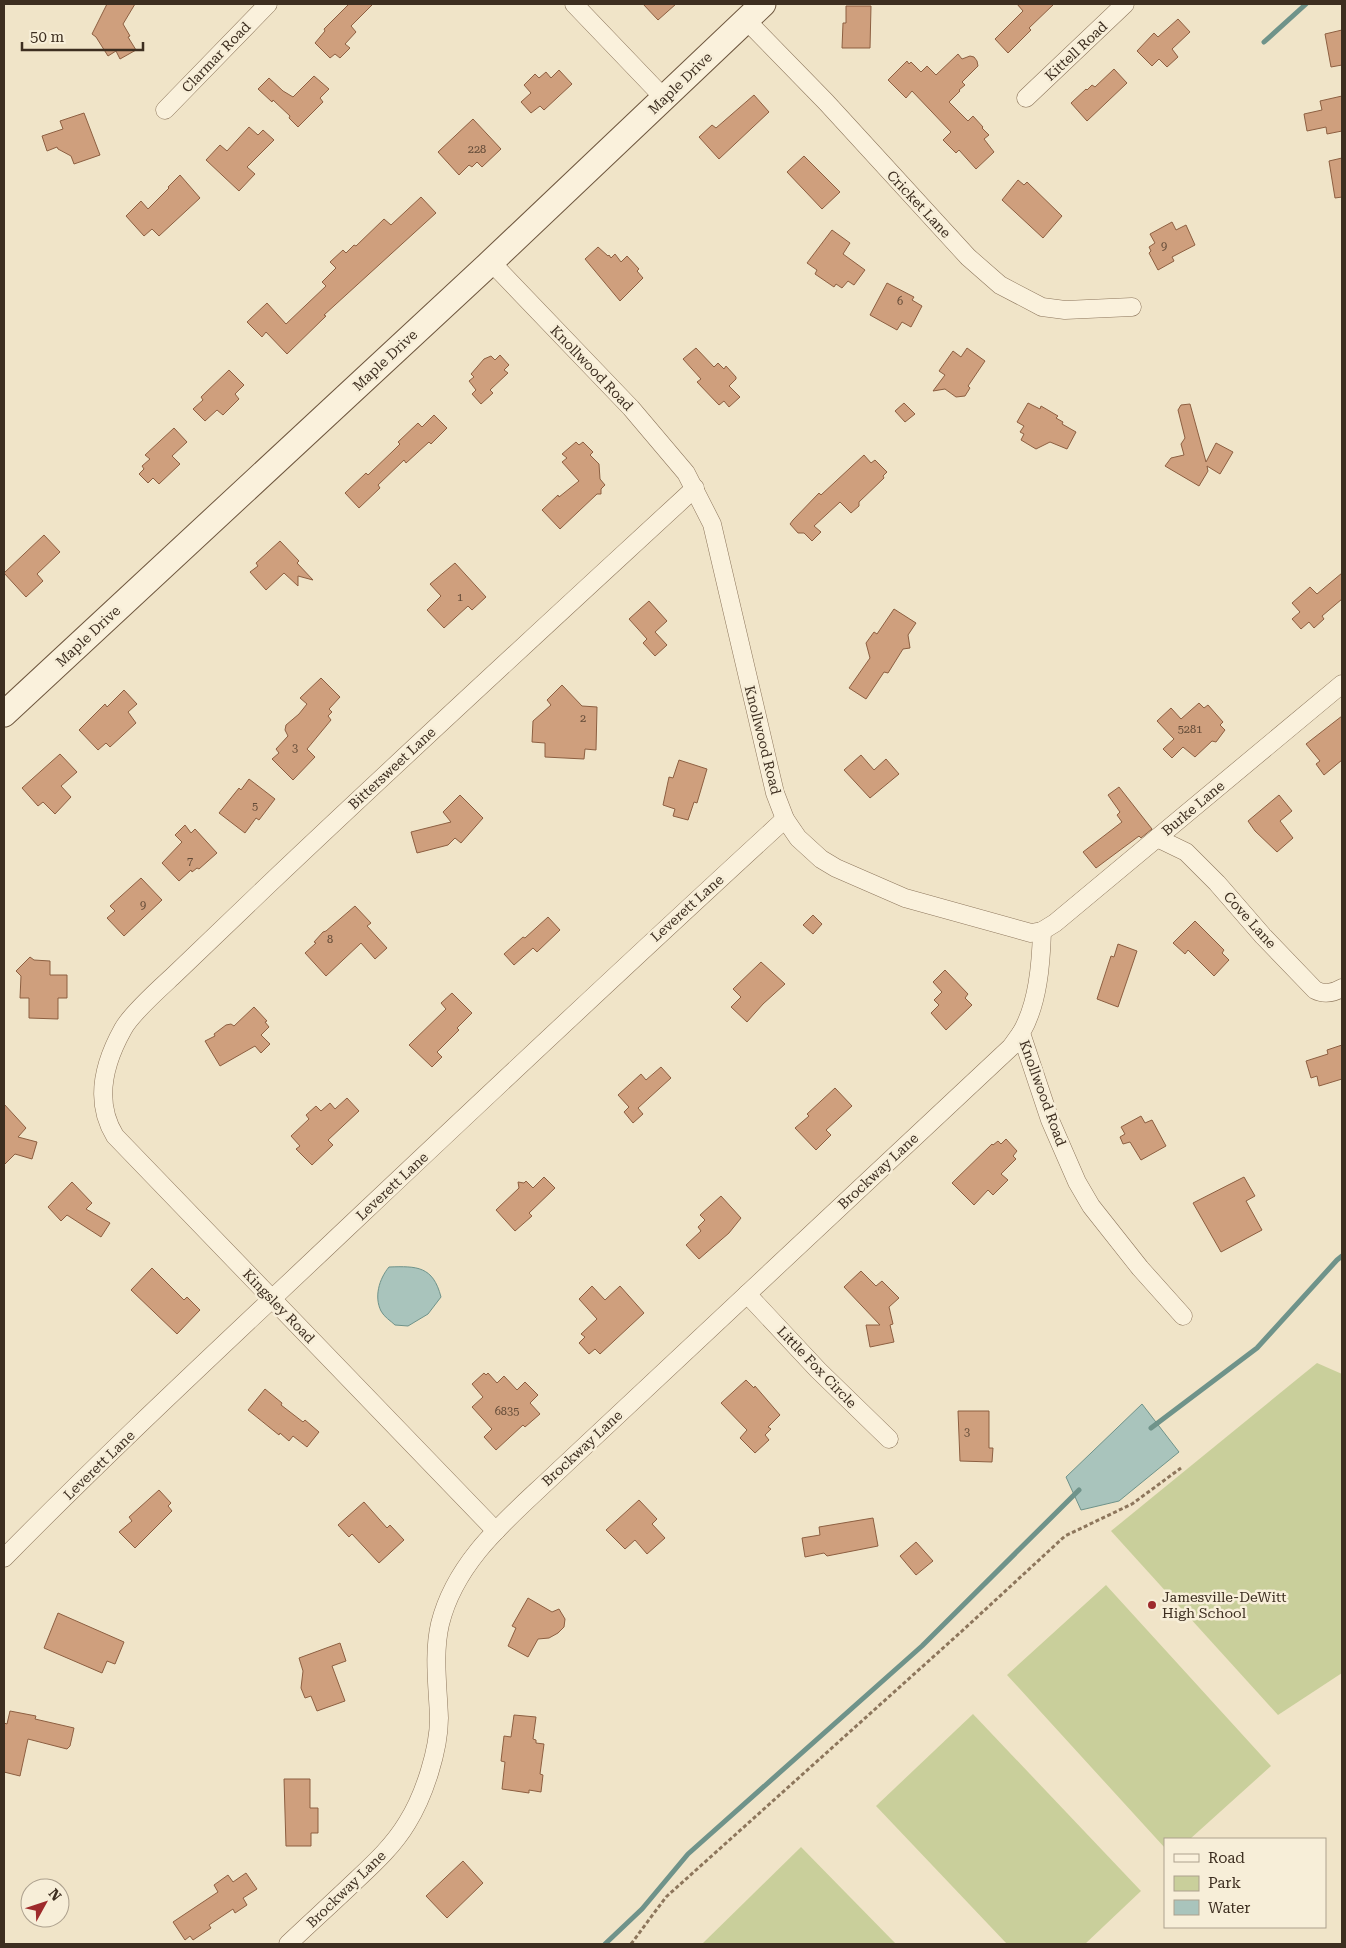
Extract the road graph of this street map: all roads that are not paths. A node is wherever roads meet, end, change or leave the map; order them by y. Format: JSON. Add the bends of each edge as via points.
{"nodes":[{"id":1,"x":268,"y":4,"type":"edge"},
{"id":2,"x":574,"y":4,"type":"edge"},
{"id":3,"x":1125,"y":4,"type":"edge"},
{"id":4,"x":754,"y":12,"type":"edge"},
{"id":5,"x":664,"y":98,"type":"junction"},
{"id":6,"x":1026,"y":98,"type":"dead end"},
{"id":7,"x":165,"y":110,"type":"dead end"},
{"id":8,"x":491,"y":262,"type":"junction"},
{"id":9,"x":1132,"y":307,"type":"dead end"},
{"id":10,"x":695,"y":488,"type":"junction"},
{"id":11,"x":1342,"y":684,"type":"edge"},
{"id":12,"x":4,"y":714,"type":"edge"},
{"id":13,"x":785,"y":819,"type":"junction"},
{"id":14,"x":1157,"y":838,"type":"junction"},
{"id":15,"x":1042,"y":931,"type":"junction"},
{"id":16,"x":1342,"y":988,"type":"edge"},
{"id":17,"x":1021,"y":1033,"type":"junction"},
{"id":18,"x":108,"y":1062,"type":"joint"},
{"id":19,"x":747,"y":1294,"type":"junction"},
{"id":20,"x":272,"y":1298,"type":"junction"},
{"id":21,"x":1183,"y":1316,"type":"dead end"},
{"id":22,"x":889,"y":1438,"type":"dead end"},
{"id":23,"x":496,"y":1531,"type":"junction"},
{"id":24,"x":4,"y":1558,"type":"edge"},
{"id":25,"x":288,"y":1944,"type":"edge"}],
"edges":[{"from":1,"to":7,"type":"street","name":"Clarmar Road"},
{"from":2,"to":5,"type":"street"},
{"from":3,"to":6,"type":"street","name":"Kittell Road"},
{"from":4,"to":5,"type":"street","name":"Maple Drive"},
{"from":4,"to":9,"type":"street","name":"Cricket Lane","via":[[826,102],[968,257],[1000,285],[1042,307],[1065,310]]},
{"from":5,"to":8,"type":"street","name":"Maple Drive"},
{"from":8,"to":10,"type":"street","name":"Knollwood Road","via":[[631,408]]},
{"from":8,"to":12,"type":"street","name":"Maple Drive"},
{"from":10,"to":13,"type":"street","name":"Knollwood Road","via":[[712,524],[775,793]]},
{"from":10,"to":18,"type":"street","name":"Bittersweet Lane","via":[[158,990],[123,1028]]},
{"from":11,"to":14,"type":"street","name":"Burke Lane"},
{"from":13,"to":15,"type":"street","name":"Knollwood Road","via":[[798,838],[836,868],[905,898],[1031,933]]},
{"from":13,"to":20,"type":"street","name":"Leverett Lane"},
{"from":14,"to":15,"type":"street","name":"Burke Lane","via":[[1056,923]]},
{"from":14,"to":16,"type":"street","name":"Cove Lane","via":[[1186,852],[1315,990],[1334,993]]},
{"from":15,"to":17,"type":"street","name":"Knollwood Road","via":[[1040,970]]},
{"from":17,"to":19,"type":"street","name":"Brockway Lane","via":[[1011,1047]]},
{"from":17,"to":21,"type":"street","name":"Knollwood Road","via":[[1050,1120],[1077,1182],[1091,1206],[1134,1261]]},
{"from":18,"to":20,"type":"street","name":"Kingsley Road","via":[[102,1095],[104,1111],[116,1136]]},
{"from":19,"to":22,"type":"street","name":"Little Fox Circle","via":[[818,1370]]},
{"from":19,"to":23,"type":"street","name":"Brockway Lane"},
{"from":20,"to":23,"type":"street","name":"Kingsley Road"},
{"from":20,"to":24,"type":"street","name":"Leverett Lane"},
{"from":23,"to":25,"type":"street","name":"Brockway Lane","via":[[455,1582],[440,1624],[437,1737],[427,1781],[408,1822],[384,1854]]}]}
